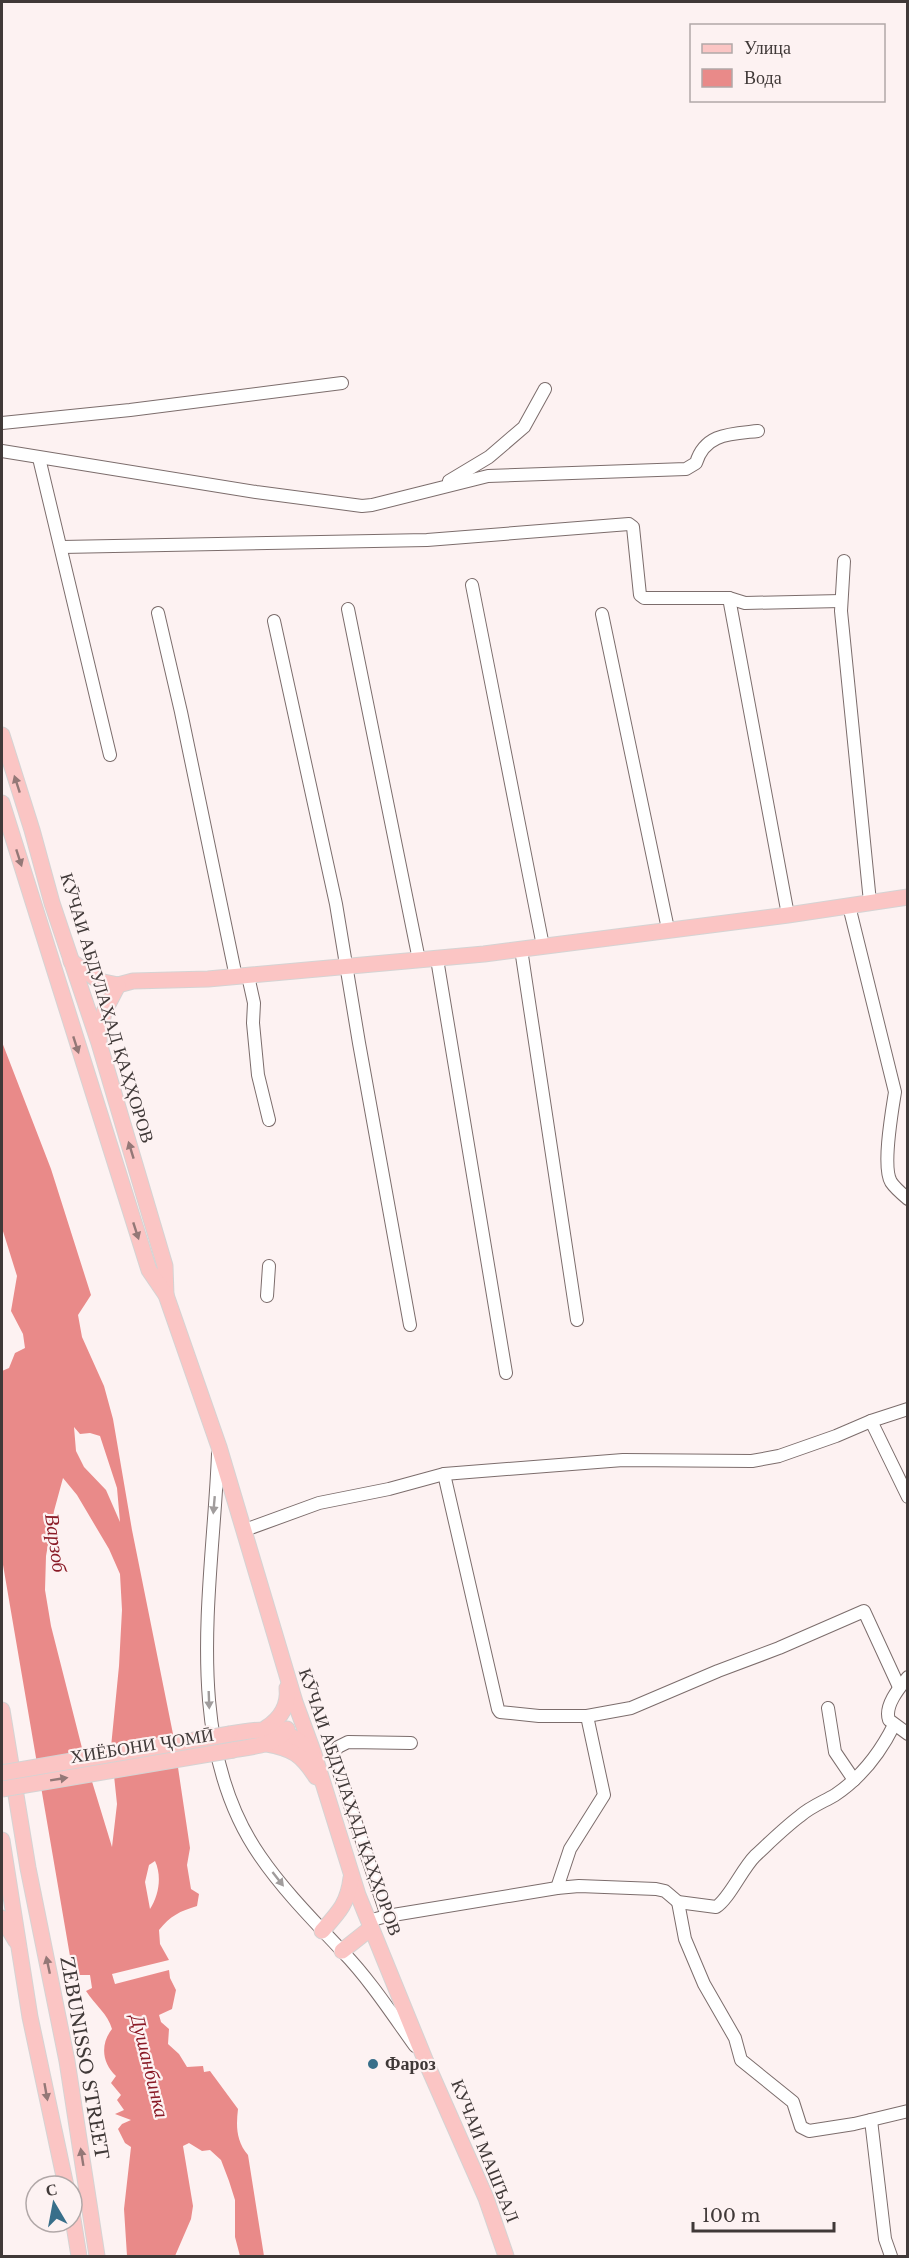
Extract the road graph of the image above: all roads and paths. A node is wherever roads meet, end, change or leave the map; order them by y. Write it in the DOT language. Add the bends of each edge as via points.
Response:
graph roads {
  1 [pos="342,383"];
  2 [pos="545,389"];
  3 [pos="2,423"];
  4 [pos="758,431"];
  5 [pos="2,451"];
  6 [pos="39,458"];
  7 [pos="438,488"];
  8 [pos="62,547"];
  9 [pos="844,561"];
  10 [pos="472,585"];
  11 [pos="729,598"];
  12 [pos="841,601"];
  13 [pos="348,609"];
  14 [pos="158,613"];
  15 [pos="602,614"];
  16 [pos="274,621"];
  17 [pos="2,735"];
  18 [pos="110,755"];
  19 [pos="2,803"];
  20 [pos="908,897"];
  21 [pos="870,902"];
  22 [pos="849,906"];
  23 [pos="788,915"];
  24 [pos="668,929"];
  25 [pos="543,946"];
  26 [pos="521,950"];
  27 [pos="437,959"];
  28 [pos="420,960"];
  29 [pos="71,961"];
  30 [pos="346,966"];
  31 [pos="242,976"];
  32 [pos="118,985"];
  33 [pos="99,1043"];
  34 [pos="269,1120"];
  35 [pos="908,1199"];
  36 [pos="269,1266"];
  37 [pos="166,1295"];
  38 [pos="267,1296"];
  39 [pos="577,1320"];
  40 [pos="410,1325"];
  41 [pos="506,1373"];
  42 [pos="908,1409"];
  43 [pos="870,1421"];
  44 [pos="219,1447"];
  45 [pos="444,1474"];
  46 [pos="908,1497"];
  47 [pos="245,1530"];
  48 [pos="284,1668"];
  49 [pos="908,1677"];
  50 [pos="899,1688"];
  51 [pos="295,1702"];
  52 [pos="828,1708"];
  53 [pos="2,1710"];
  54 [pos="587,1716"];
  55 [pos="894,1725"];
  56 [pos="286,1732"];
  57 [pos="908,1734"];
  58 [pos="266,1736"];
  59 [pos="411,1743"];
  60 [pos="314,1754"];
  61 [pos="2,1773"];
  62 [pos="854,1780"];
  63 [pos="2,1789"];
  64 [pos="326,1794"];
  65 [pos="2,1840"];
  66 [pos="352,1875"];
  67 [pos="557,1888"];
  68 [pos="678,1902"];
  69 [pos="387,1916"];
  70 [pos="2,1918"];
  71 [pos="370,1924"];
  72 [pos="322,1931"];
  73 [pos="342,1951"];
  74 [pos="21,1952"];
  75 [pos="67,2061"];
  76 [pos="426,2062"];
  77 [pos="41,2063"];
  78 [pos="908,2111"];
  79 [pos="871,2120"];
  80 [pos="64,2174"];
  81 [pos="75,2234"];
  82 [pos="79,2256"];
  83 [pos="97,2256"];
  84 [pos="506,2256"];
  85 [pos="891,2256"];
  1 -- 3 [label="street"];
  2 -- 7 [label="street" via="524,427 489,457"];
  4 -- 7 [label="street" via="716,439 703,447 696,463 686,469 488,476"];
  5 -- 6 [label="street"];
  6 -- 7 [label="street" via="362,506"];
  6 -- 8 [label="street"];
  8 -- 11 [label="street" via="427,540 629,524 633,527 642,597"];
  8 -- 18 [label="street"];
  9 -- 12 [label="street"];
  10 -- 25 [label="street"];
  11 -- 12 [label="street" via="745,603"];
  11 -- 23 [label="street"];
  12 -- 21 [label="street"];
  13 -- 28 [label="street"];
  14 -- 31 [label="street"];
  15 -- 24 [label="street"];
  16 -- 30 [label="street"];
  29 -- 17 [label="main road, КӮЧАИ АБДУЛАҲАД ҚАҲҲОРОВ, one-way"];
  19 -- 37 [label="main road, КӮЧАИ АБДУЛАҲАД ҚАҲҲОРОВ, one-way" via="149,1270"];
  20 -- 21 [label="main road"];
  21 -- 22 [label="main road"];
  22 -- 23 [label="main road"];
  22 -- 35 [label="street" via="895,1092 888,1153 890,1181"];
  23 -- 24 [label="main road"];
  24 -- 25 [label="main road"];
  25 -- 26 [label="main road"];
  26 -- 27 [label="main road"];
  26 -- 39 [label="street"];
  27 -- 28 [label="main road"];
  27 -- 41 [label="street"];
  28 -- 30 [label="main road"];
  29 -- 32 [label="main road" via="99,981"];
  29 -- 33 [label="main road, КӮЧАИ АБДУЛАҲАД ҚАҲҲОРОВ"];
  30 -- 31 [label="main road"];
  30 -- 40 [label="street"];
  31 -- 32 [label="main road"];
  31 -- 34 [label="street" via="254,1003 258,1075"];
  32 -- 33 [label="main road" via="104,1012"];
  37 -- 33 [label="main road, КӮЧАИ АБДУЛАҲАД ҚАҲҲОРОВ, one-way" via="165,1266"];
  36 -- 38 [label="street"];
  37 -- 44 [label="main road, КӮЧАИ АБДУЛАҲАД ҚАҲҲОРОВ"];
  42 -- 43 [label="street"];
  43 -- 45 [label="street" via="779,1456 752,1461 624,1460"];
  43 -- 46 [label="street"];
  44 -- 47 [label="main road, КӮЧАИ АБДУЛАҲАД ҚАҲҲОРОВ"];
  44 -- 72 [label="street, КӮЧАИ АБДУЛАҲАД ҚАҲҲОРОВ, one-way" via="208,1670 210,1716 223,1779 239,1822 260,1856"];
  45 -- 47 [label="street" via="319,1503"];
  45 -- 54 [label="street" via="498,1709 506,1714"];
  47 -- 48 [label="main road, КӮЧАИ АБДУЛАҲАД ҚАҲҲОРОВ"];
  48 -- 51 [label="main road, КӮЧАИ АБДУЛАҲАД ҚАҲҲОРОВ"];
  48 -- 58 [label="main road" via="288,1695 285,1708"];
  49 -- 50 [label="street"];
  50 -- 54 [label="street" via="864,1611 631,1708"];
  50 -- 55 [label="street" via="887,1711"];
  51 -- 56 [label="main road"];
  51 -- 60 [label="main road, КӮЧАИ АБДУЛАҲАД ҚАҲҲОРОВ"];
  52 -- 62 [label="street" via="835,1752"];
  75 -- 53 [label="main road, ZEBUNISSO STREET, one-way" via="28,1868"];
  54 -- 67 [label="street" via="604,1795 570,1849"];
  55 -- 57 [label="street"];
  55 -- 62 [label="street" via="877,1755"];
  56 -- 58 [label="main road, ХИЁБОНИ ҶОМӢ"];
  56 -- 60 [label="main road, ХИЁБОНИ ҶОМӢ"];
  58 -- 61 [label="main road, ХИЁБОНИ ҶОМӢ, bridge" via="230,1734"];
  63 -- 58 [label="main road, ХИЁБОНИ ҶОМӢ, one-way, bridge" via="233,1750"];
  58 -- 64 [label="main road" via="297,1753"];
  59 -- 69 [label="street" via="348,1742 333,1755"];
  60 -- 64 [label="main road, КӮЧАИ АБДУЛАҲАД ҚАҲҲОРОВ"];
  62 -- 68 [label="street" via="799,1816 753,1858 721,1903 709,1906"];
  64 -- 66 [label="main road, КӮЧАИ АБДУЛАҲАД ҚАҲҲОРОВ"];
  65 -- 74 [label="main road"];
  66 -- 71 [label="main road, КӮЧАИ АБДУЛАҲАД ҚАҲҲОРОВ"];
  66 -- 72 [label="main road" via="342,1909"];
  67 -- 68 [label="street" via="656,1889"];
  67 -- 69 [label="street"];
  68 -- 79 [label="street" via="685,1939 704,1984 735,2038 741,2060 793,2102 804,2130"];
  69 -- 71 [label="street"];
  70 -- 74 [label="main road"];
  71 -- 73 [label="main road"];
  71 -- 76 [label="main road, КӮЧАИ АБДУЛАҲАД ҚАҲҲОРОВ"];
  72 -- 73 [label="street, КӮЧАИ АБДУЛАҲАД ҚАҲҲОРОВ"];
  73 -- 76 [label="street, КӮЧАИ АБДУЛАҲАД ҚАҲҲОРОВ"];
  74 -- 77 [label="main road"];
  75 -- 77 [label="main road" via="56,2066"];
  83 -- 75 [label="main road, ZEBUNISSO STREET, one-way"];
  76 -- 84 [label="main road, КУЧАИ МАШЪАЛ" via="486,2198"];
  77 -- 80 [label="main road, one-way"];
  78 -- 79 [label="street"];
  79 -- 85 [label="street" via="885,2239"];
  81 -- 82 [label="main road"];
}
